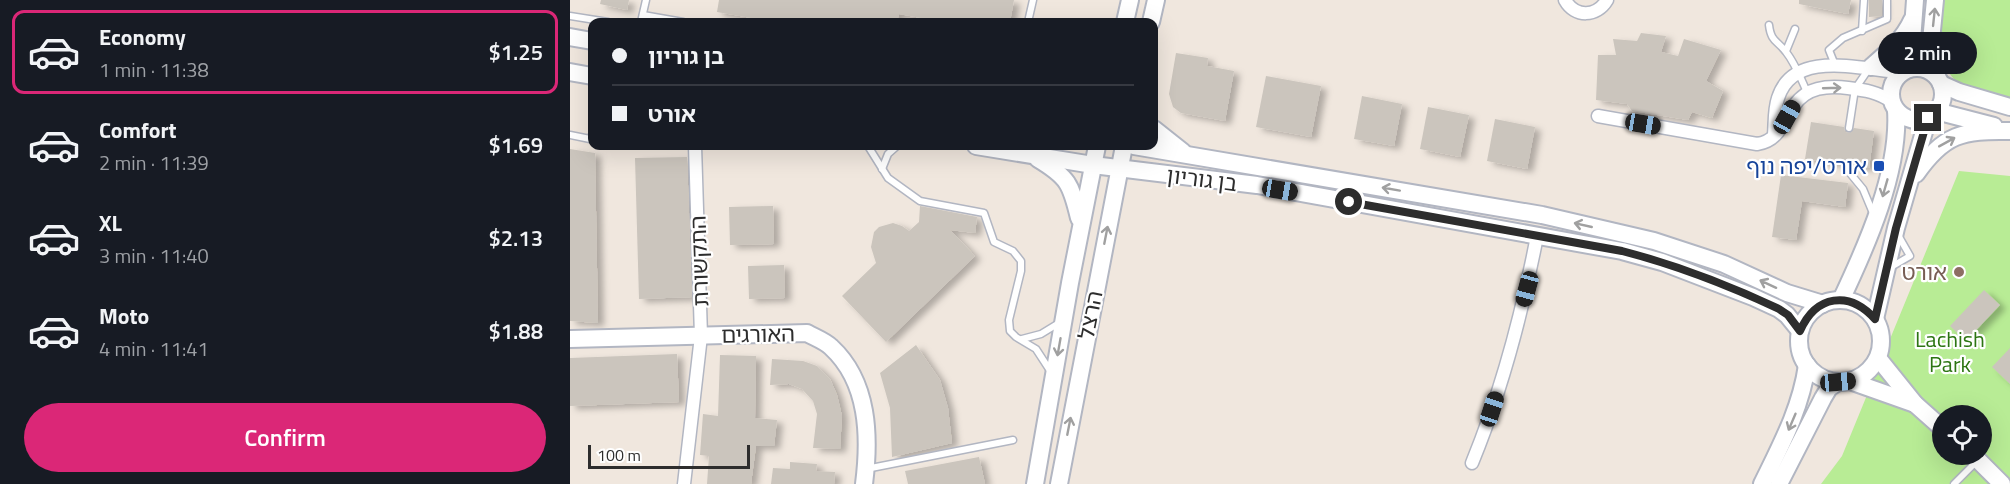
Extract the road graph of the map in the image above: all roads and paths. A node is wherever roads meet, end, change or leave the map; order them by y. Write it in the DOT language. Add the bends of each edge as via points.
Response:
graph roads {
  1 [pos="646,0"];
  2 [pos="1032,0"];
  3 [pos="1130,0"];
  4 [pos="1156,0"];
  5 [pos="1565,0"];
  6 [pos="1607,0"];
  7 [pos="1864,0"];
  8 [pos="1887,0"];
  9 [pos="1935,0"];
  10 [pos="1914,8"];
  11 [pos="570,16"];
  12 [pos="642,18"];
  13 [pos="1029,18"];
  14 [pos="1126,18"];
  15 [pos="1152,18"];
  16 [pos="588,19"];
  17 [pos="1769,25"];
  18 [pos="1795,29"];
  19 [pos="1862,31"];
  20 [pos="570,37"];
  21 [pos="588,41"];
  22 [pos="1786,51"];
  23 [pos="1835,65"];
  24 [pos="1871,68"];
  25 [pos="1905,70"];
  26 [pos="570,72"];
  27 [pos="1798,74"];
  28 [pos="588,75"];
  29 [pos="1939,80"];
  30 [pos="1855,89"];
  31 [pos="1807,92"];
  32 [pos="1894,106"];
  33 [pos="2010,107"];
  34 [pos="1932,114"];
  35 [pos="1598,116"];
  36 [pos="1850,128"];
  37 [pos="2010,131"];
  38 [pos="1158,132"];
  39 [pos="570,135"];
  40 [pos="1774,135"];
  41 [pos="588,139"];
  42 [pos="695,150"];
  43 [pos="870,150"];
  44 [pos="892,150"];
  45 [pos="1002,150"];
  46 [pos="1096,150"];
  47 [pos="1123,150"];
  48 [pos="1158,150"];
  49 [pos="1029,154"];
  50 [pos="1187,154"];
  51 [pos="1846,164"];
  52 [pos="1093,165"];
  53 [pos="1118,168"];
  54 [pos="882,170"];
  55 [pos="1909,185"];
  56 [pos="1875,220"];
  57 [pos="1081,225"];
  58 [pos="1537,236"];
  59 [pos="1842,300"];
  60 [pos="1823,304"];
  61 [pos="1064,319"];
  62 [pos="1875,319"];
  63 [pos="1800,331"];
  64 [pos="701,336"];
  65 [pos="570,339"];
  66 [pos="1022,339"];
  67 [pos="1878,358"];
  68 [pos="1807,365"];
  69 [pos="1054,378"];
  70 [pos="1844,382"];
  71 [pos="1915,404"];
  72 [pos="1932,419"];
  73 [pos="1013,440"];
  74 [pos="1472,463"];
  75 [pos="1969,465"];
  76 [pos="1983,465"];
  77 [pos="865,476"];
  78 [pos="684,484"];
  79 [pos="1035,484"];
  80 [pos="1059,484"];
  81 [pos="1762,484"];
  82 [pos="1779,484"];
  83 [pos="1954,484"];
  84 [pos="2002,484"];
  1 -- 12 [label="lane"];
  2 -- 13 [label="lane"];
  3 -- 14 [label="main road"];
  4 -- 15 [label="main road"];
  5 -- 6 [label="street" via="1572,10 1585,14 1597,11"];
  7 -- 19 [label="lane"];
  8 -- 19 [label="lane" via="1887,19"];
  29 -- 9 [label="main road, one-way" via="1930,51"];
  10 -- 24 [label="main road" via="1904,35"];
  10 -- 25 [label="main road"];
  11 -- 16 [label="lane"];
  17 -- 22 [label="lane" via="1770,36"];
  18 -- 22 [label="lane"];
  19 -- 23 [label="lane" via="1843,38 1829,50"];
  20 -- 21 [label="main road"];
  22 -- 27 [label="lane"];
  23 -- 24 [label="street"];
  23 -- 27 [label="street"];
  24 -- 25 [label="street"];
  24 -- 30 [label="lane"];
  25 -- 29 [label="main road" via="1923,68"];
  25 -- 32 [label="main road" via="1892,85"];
  26 -- 28 [label="main road"];
  27 -- 31 [label="lane"];
  27 -- 40 [label="street" via="1785,84 1777,99"];
  29 -- 33 [label="main road" via="1959,92"];
  29 -- 34 [label="main road" via="1943,98"];
  31 -- 30 [label="street, one-way" via="1827,87"];
  30 -- 32 [label="street" via="1883,96"];
  30 -- 36 [label="lane"];
  31 -- 40 [label="street" via="1800,96"];
  32 -- 34 [label="main road" via="1914,120"];
  32 -- 56 [label="main road, one-way" via="1895,149"];
  34 -- 37 [label="main road"];
  34 -- 55 [label="main road"];
  35 -- 40 [label="street" via="1756,144"];
  55 -- 37 [label="main road, one-way" via="1941,144 1973,133"];
  38 -- 50 [label="main road"];
  39 -- 41 [label="lane"];
  42 -- 64 [label="street, התקשורת"];
  43 -- 54 [label="lane"];
  44 -- 54 [label="lane"];
  45 -- 49 [label="main road, בן גוריון"];
  46 -- 52 [label="main road, הרצל"];
  47 -- 53 [label="main road, הרצל"];
  48 -- 50 [label="main road"];
  49 -- 52 [label="main road, בן גוריון"];
  49 -- 57 [label="main road" via="1065,178 1075,198"];
  60 -- 50 [label="main road, one-way" via="1654,241 1542,215"];
  51 -- 56 [label="lane" via="1867,196"];
  52 -- 53 [label="main road, בן גוריון"];
  52 -- 57 [label="main road, הרצל"];
  53 -- 58 [label="main road, בן גוריון" via="1257,185"];
  80 -- 53 [label="main road, הרצל, one-way"];
  54 -- 66 [label="lane" via="898,187 920,201 984,213 994,242 1014,251 1021,261 1008,324 1012,334"];
  55 -- 62 [label="main road"];
  56 -- 59 [label="main road"];
  57 -- 61 [label="main road, הרצל"];
  58 -- 63 [label="main road, בן גוריון" via="1622,251 1699,275 1779,309"];
  58 -- 74 [label="street" via="1504,374"];
  59 -- 60 [label="main road"];
  59 -- 62 [label="main road" via="1855,302"];
  60 -- 63 [label="main road" via="1809,315"];
  61 -- 66 [label="lane" via="1041,334"];
  61 -- 69 [label="main road, הרצל, one-way"];
  62 -- 67 [label="main road" via="1881,345"];
  63 -- 68 [label="main road" via="1801,355"];
  64 -- 65 [label="main road, האורגים"];
  64 -- 77 [label="main road, האורגים" via="807,333 830,345 848,365 862,400 868,435"];
  64 -- 78 [label="street, התקשורת"];
  66 -- 69 [label="lane" via="1041,355"];
  67 -- 70 [label="main road" via="1866,372"];
  67 -- 71 [label="main road"];
  68 -- 70 [label="main road" via="1821,377"];
  68 -- 81 [label="main road, one-way" via="1793,420"];
  69 -- 79 [label="main road, הרצל"];
  70 -- 71 [label="main road"];
  70 -- 82 [label="main road" via="1829,388"];
  71 -- 72 [label="main road"];
  73 -- 77 [label="lane"];
  75 -- 83 [label="lane"];
  76 -- 84 [label="main road"];
}
